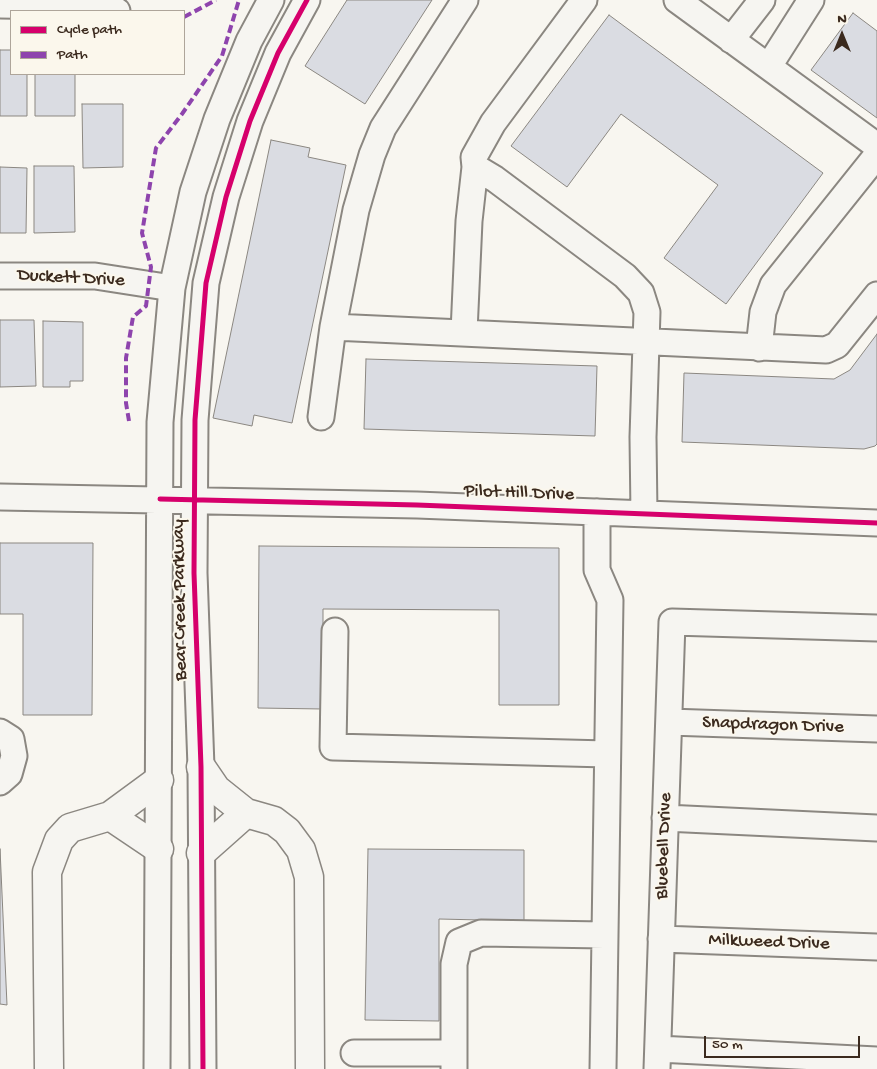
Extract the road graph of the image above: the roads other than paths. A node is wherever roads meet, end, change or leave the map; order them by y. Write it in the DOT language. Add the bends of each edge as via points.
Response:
graph roads {
  1 [pos="271,0"];
  2 [pos="307,0"];
  3 [pos="465,0"];
  4 [pos="584,0"];
  5 [pos="677,0"];
  6 [pos="762,0"];
  7 [pos="811,0"];
  8 [pos="0,5"];
  9 [pos="113,10"];
  10 [pos="729,38"];
  11 [pos="769,66"];
  12 [pos="877,146"];
  13 [pos="877,155"];
  14 [pos="475,167"];
  15 [pos="0,276"];
  16 [pos="172,288"];
  17 [pos="877,294"];
  18 [pos="333,327"];
  19 [pos="464,332"];
  20 [pos="646,340"];
  21 [pos="759,348"];
  22 [pos="321,417"];
  23 [pos="0,497"];
  24 [pos="160,500"];
  25 [pos="194,502"];
  26 [pos="597,512"];
  27 [pos="644,514"];
  28 [pos="877,523"];
  29 [pos="877,628"];
  30 [pos="336,631"];
  31 [pos="669,722"];
  32 [pos="877,729"];
  33 [pos="0,732"];
  34 [pos="607,754"];
  35 [pos="200,766"];
  36 [pos="159,780"];
  37 [pos="0,782"];
  38 [pos="246,813"];
  39 [pos="110,816"];
  40 [pos="666,818"];
  41 [pos="877,828"];
  42 [pos="159,849"];
  43 [pos="201,853"];
  44 [pos="604,935"];
  45 [pos="661,939"];
  46 [pos="877,947"];
  47 [pos="354,1053"];
  48 [pos="657,1059"];
  49 [pos="877,1060"];
  50 [pos="454,1061"];
  51 [pos="49,1069"];
  52 [pos="158,1069"];
  53 [pos="203,1069"];
  54 [pos="310,1069"];
  55 [pos="603,1069"];
  1 -- 16 [label="street, Bear Creek Parkway" via="249,41 217,118 193,192"];
  2 -- 25 [label="street, Bear Creek Parkway" via="278,53 250,121 226,197 206,283 195,420"];
  3 -- 18 [label="street" via="383,128 372,155 356,210"];
  4 -- 14 [label="street" via="494,123 474,157"];
  5 -- 10 [label="street"];
  6 -- 10 [label="street"];
  7 -- 11 [label="street"];
  8 -- 9 [label="street"];
  10 -- 11 [label="street"];
  11 -- 12 [label="street"];
  13 -- 21 [label="street" via="773,285 763,312"];
  14 -- 19 [label="street"];
  14 -- 20 [label="street" via="625,276 641,293 647,312"];
  15 -- 16 [label="street, Duckett Drive" via="95,276"];
  16 -- 24 [label="street, Bear Creek Parkway" via="160,422"];
  17 -- 21 [label="street" via="838,345 826,350"];
  18 -- 19 [label="street"];
  18 -- 22 [label="street"];
  19 -- 20 [label="street"];
  20 -- 21 [label="street"];
  20 -- 27 [label="street"];
  23 -- 24 [label="street, Pilot Hill Drive"];
  24 -- 25 [label="street, Pilot Hill Drive"];
  24 -- 36 [label="street, Bear Creek Parkway"];
  25 -- 26 [label="street, Pilot Hill Drive"];
  25 -- 35 [label="street, Bear Creek Parkway"];
  26 -- 27 [label="street, Pilot Hill Drive"];
  26 -- 34 [label="street" via="597,570 610,600"];
  27 -- 28 [label="street, Pilot Hill Drive"];
  29 -- 31 [label="street, Bluebell Drive" via="672,622"];
  30 -- 34 [label="street" via="333,747"];
  31 -- 32 [label="street, Snapdragon Drive"];
  31 -- 40 [label="street, Bluebell Drive"];
  33 -- 37 [label="street" via="11,738 14,756 9,774"];
  34 -- 44 [label="street"];
  35 -- 38 [label="main road" via="216,789"];
  35 -- 43 [label="street, Bear Creek Parkway"];
  36 -- 39 [label="main road"];
  36 -- 42 [label="street, Bear Creek Parkway"];
  38 -- 43 [label="main road"];
  38 -- 54 [label="main road" via="274,821 287,830 301,850 309,877"];
  39 -- 42 [label="main road"];
  39 -- 51 [label="main road" via="70,828 59,840 48,872"];
  40 -- 41 [label="street"];
  40 -- 45 [label="street, Bluebell Drive"];
  42 -- 52 [label="street, Bear Creek Parkway"];
  43 -- 53 [label="street, Bear Creek Parkway"];
  44 -- 50 [label="street" via="481,933 459,942 454,964"];
  44 -- 55 [label="street"];
  45 -- 46 [label="street, Milkweed Drive"];
  45 -- 48 [label="street, Bluebell Drive"];
  47 -- 50 [label="street"];
  48 -- 49 [label="street"];
}
